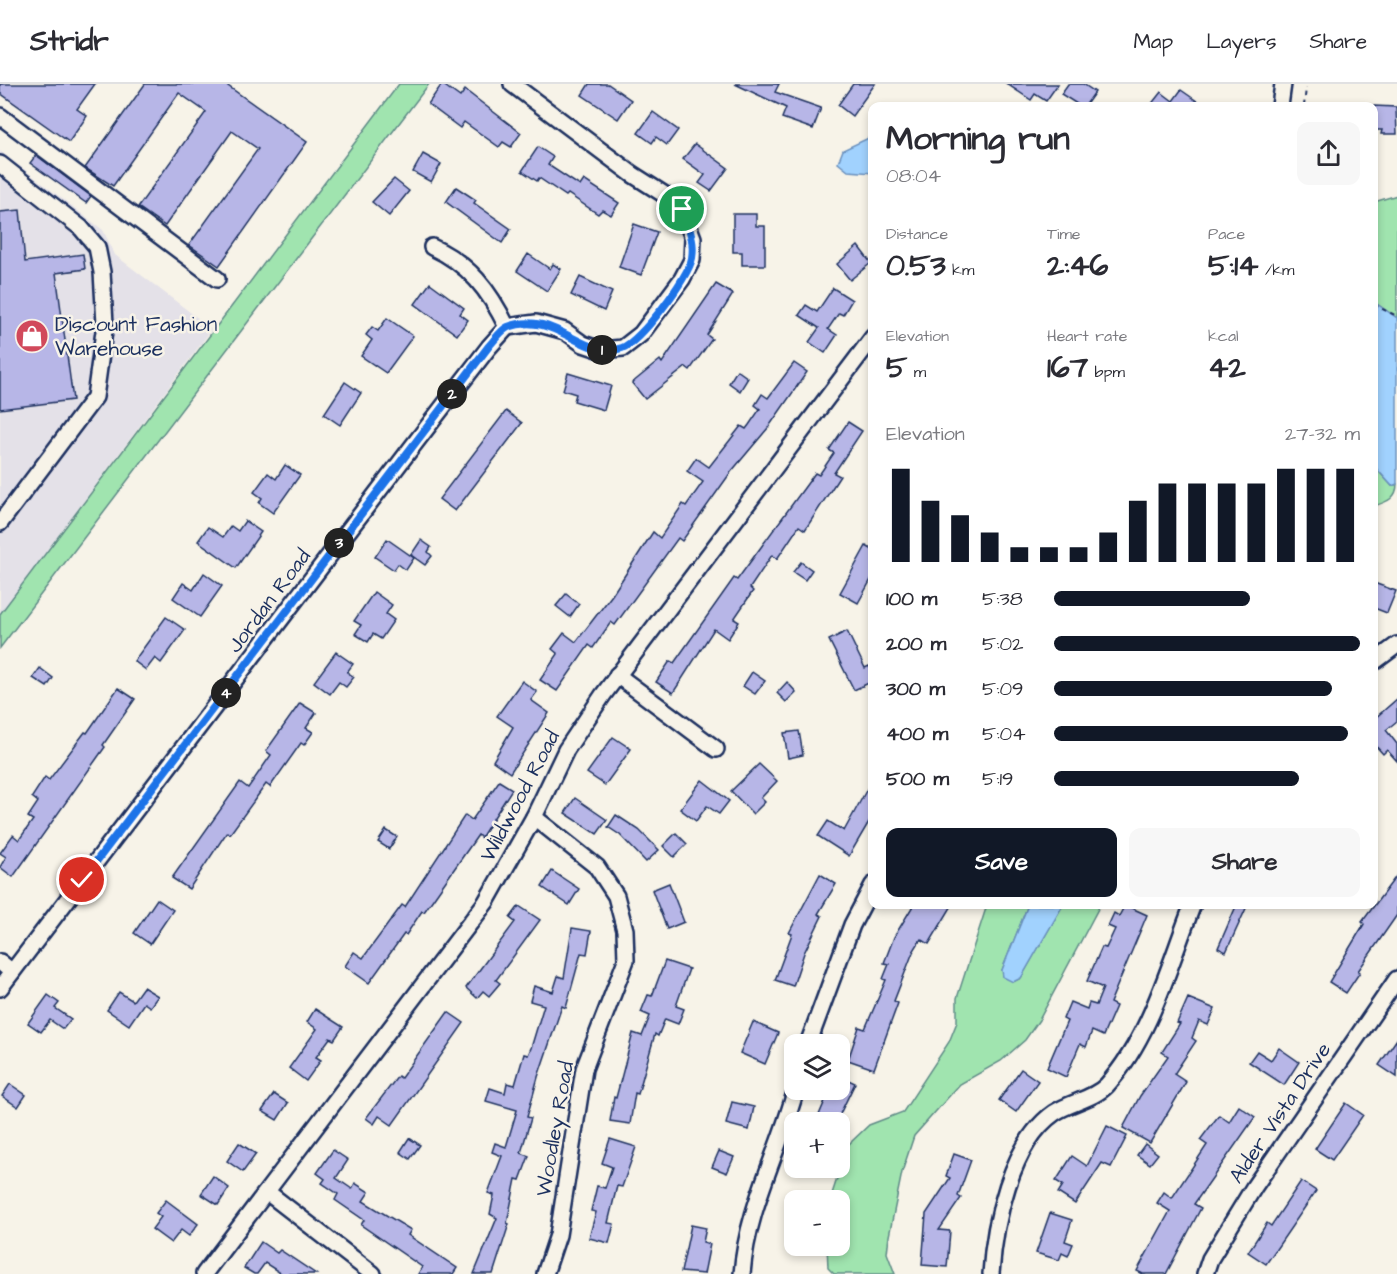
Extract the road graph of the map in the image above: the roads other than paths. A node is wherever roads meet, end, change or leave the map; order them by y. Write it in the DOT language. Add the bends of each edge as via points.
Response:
graph roads {
  1 [pos="512,84"];
  2 [pos="1283,84"];
  3 [pos="1281,102"];
  4 [pos="0,116"];
  5 [pos="0,164"];
  6 [pos="432,247"];
  7 [pos="217,279"];
  8 [pos="507,327"];
  9 [pos="868,353"];
  10 [pos="0,524"];
  11 [pos="1397,645"];
  12 [pos="1378,659"];
  13 [pos="617,675"];
  14 [pos="716,749"];
  15 [pos="534,817"];
  16 [pos="868,895"];
  17 [pos="1191,909"];
  18 [pos="6,967"];
  19 [pos="1397,979"];
  20 [pos="0,988"];
  21 [pos="812,1034"];
  22 [pos="793,1100"];
  23 [pos="267,1192"];
  24 [pos="204,1274"];
  25 [pos="373,1274"];
  26 [pos="545,1274"];
  27 [pos="742,1274"];
  28 [pos="991,1274"];
  29 [pos="1205,1274"];
  1 -- 8 [label="street" via="682,209 693,238 692,260 682,279 641,334 623,348 601,350 583,344 565,331 536,323"];
  2 -- 3 [label="street"];
  4 -- 7 [label="street"];
  5 -- 10 [label="street" via="81,228 97,247 105,324 95,397"];
  6 -- 8 [label="street" via="473,273 494,300"];
  8 -- 18 [label="street, Jordan Road"];
  9 -- 13 [label="street, Wildwood Road"];
  11 -- 12 [label="street"];
  13 -- 14 [label="street"];
  13 -- 15 [label="street, Wildwood Road" via="566,750"];
  15 -- 23 [label="street, Wildwood Road" via="486,902"];
  15 -- 26 [label="street, Woodley Road" via="597,867 616,896 625,930 626,960 584,1069 558,1235"];
  16 -- 21 [label="street" via="852,925"];
  17 -- 28 [label="street" via="1140,1038 1105,1087 1055,1113 1035,1129 1010,1179 993,1240"];
  18 -- 20 [label="street, Jordan Road"];
  19 -- 29 [label="street, Alder Vista Drive" via="1254,1187 1210,1259"];
  22 -- 27 [label="street" via="756,1200"];
  23 -- 24 [label="street, Wildwood Road"];
  23 -- 25 [label="street"];
}
